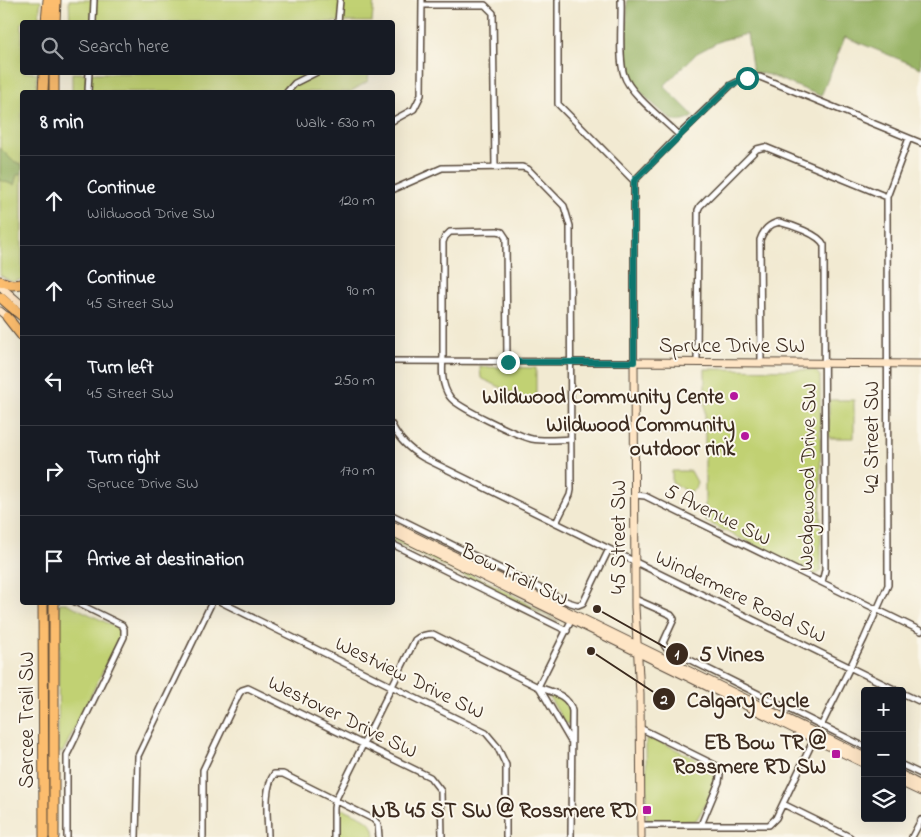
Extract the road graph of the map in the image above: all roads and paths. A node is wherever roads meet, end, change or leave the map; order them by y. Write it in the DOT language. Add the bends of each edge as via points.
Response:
graph roads {
  1 [pos="48,0"];
  2 [pos="56,0"];
  3 [pos="94,0"];
  4 [pos="340,0"];
  5 [pos="558,0"];
  6 [pos="622,0"];
  7 [pos="422,2"];
  8 [pos="46,20"];
  9 [pos="55,20"];
  10 [pos="93,20"];
  11 [pos="338,20"];
  12 [pos="44,75"];
  13 [pos="54,75"];
  14 [pos="89,75"];
  15 [pos="311,75"];
  16 [pos="43,90"];
  17 [pos="54,90"];
  18 [pos="88,90"];
  19 [pos="289,90"];
  20 [pos="395,119"];
  21 [pos="680,134"];
  22 [pos="909,138"];
  23 [pos="921,143"];
  24 [pos="495,167"];
  25 [pos="634,181"];
  26 [pos="395,189"];
  27 [pos="887,197"];
  28 [pos="0,281"];
  29 [pos="20,284"];
  30 [pos="0,286"];
  31 [pos="0,297"];
  32 [pos="20,303"];
  33 [pos="3,314"];
  34 [pos="20,314"];
  35 [pos="20,328"];
  36 [pos="20,334"];
  37 [pos="395,361"];
  38 [pos="442,361"];
  39 [pos="508,362"];
  40 [pos="570,362"];
  41 [pos="634,362"];
  42 [pos="697,362"];
  43 [pos="761,362"];
  44 [pos="824,363"];
  45 [pos="888,364"];
  46 [pos="921,364"];
  47 [pos="395,430"];
  48 [pos="571,439"];
  49 [pos="635,495"];
  50 [pos="395,516"];
  51 [pos="556,523"];
  52 [pos="395,526"];
  53 [pos="395,533"];
  54 [pos="395,545"];
  55 [pos="609,549"];
  56 [pos="635,562"];
  57 [pos="822,582"];
  58 [pos="636,599"];
  59 [pos="43,605"];
  60 [pos="54,605"];
  61 [pos="81,605"];
  62 [pos="211,605"];
  63 [pos="227,605"];
  64 [pos="878,610"];
  65 [pos="571,621"];
  66 [pos="567,631"];
  67 [pos="921,631"];
  68 [pos="638,644"];
  69 [pos="638,654"];
  70 [pos="850,667"];
  71 [pos="392,686"];
  72 [pos="538,687"];
  73 [pos="890,687"];
  74 [pos="906,695"];
  75 [pos="921,702"];
  76 [pos="821,726"];
  77 [pos="640,728"];
  78 [pos="814,739"];
  79 [pos="571,741"];
  80 [pos="364,744"];
  81 [pos="861,745"];
  82 [pos="861,755"];
  83 [pos="861,762"];
  84 [pos="906,767"];
  85 [pos="921,774"];
  86 [pos="904,777"];
  87 [pos="906,785"];
  88 [pos="921,785"];
  89 [pos="921,792"];
  90 [pos="335,801"];
  91 [pos="783,804"];
  92 [pos="921,820"];
  93 [pos="640,825"];
  94 [pos="700,825"];
  95 [pos="838,831"];
  96 [pos="44,837"];
  97 [pos="54,837"];
  98 [pos="67,837"];
  99 [pos="136,837"];
  100 [pos="202,837"];
  101 [pos="268,837"];
  102 [pos="334,837"];
  103 [pos="379,837"];
  104 [pos="442,837"];
  105 [pos="506,837"];
  106 [pos="571,837"];
  107 [pos="641,837"];
  108 [pos="836,837"];
  109 [pos="850,837"];
  110 [pos="912,837"];
  1 -- 8 [label="highway"];
  2 -- 9 [label="highway"];
  3 -- 10 [label="street"];
  4 -- 11 [label="street"];
  5 -- 25 [label="street" via="558,104"];
  6 -- 21 [label="street" via="624,77 633,90"];
  7 -- 20 [label="street" via="422,95 414,109"];
  7 -- 24 [label="street" via="485,6 493,12"];
  12 -- 16 [label="highway"];
  13 -- 17 [label="highway"];
  14 -- 18 [label="street"];
  15 -- 19 [label="street"];
  21 -- 22 [label="street" via="731,85 742,79 760,77"];
  21 -- 25 [label="street"];
  22 -- 23 [label="street"];
  22 -- 27 [label="street, 42 Street SW"];
  24 -- 26 [label="street" via="442,168"];
  24 -- 40 [label="street" via="528,170 566,210 570,226"];
  25 -- 41 [label="street, 45 Street SW"];
  27 -- 42 [label="street" via="765,147 757,148 700,206 697,213"];
  27 -- 45 [label="street, 42 Street SW"];
  28 -- 29 [label="highway"];
  30 -- 32 [label="main road"];
  31 -- 34 [label="highway"];
  33 -- 35 [label="main road"];
  33 -- 36 [label="highway"];
  37 -- 38 [label="street, Spruce Drive SW"];
  38 -- 39 [label="street, Spruce Drive SW"];
  38 -- 39 [label="street" via="444,237 453,231 497,231 507,242"];
  38 -- 48 [label="street" via="441,371 447,392 461,406 526,437"];
  39 -- 40 [label="street, Spruce Drive SW"];
  40 -- 41 [label="street, Spruce Drive SW"];
  40 -- 48 [label="street"];
  41 -- 42 [label="main road, Spruce Drive SW"];
  41 -- 49 [label="main road, 45 Street SW"];
  42 -- 43 [label="main road, Spruce Drive SW"];
  43 -- 44 [label="main road, Spruce Drive SW"];
  43 -- 44 [label="street, Wedgewood Drive SW" via="760,240 768,227 779,222 816,237 824,245"];
  44 -- 45 [label="main road, Spruce Drive SW"];
  44 -- 57 [label="street, Wedgewood Drive SW" via="825,570"];
  45 -- 46 [label="main road, Spruce Drive SW"];
  45 -- 64 [label="street, 42 Street SW" via="888,582"];
  47 -- 51 [label="street, Windermere Road SW" via="419,456"];
  48 -- 51 [label="street" via="571,490"];
  49 -- 56 [label="main road, 45 Street SW"];
  49 -- 57 [label="street, 5 Avenue SW" via="645,496"];
  50 -- 55 [label="street" via="568,602 578,604 584,602"];
  51 -- 55 [label="street, Windermere Road SW"];
  52 -- 68 [label="main road, Bow Trail SW"];
  53 -- 65 [label="main road, Bow Trail SW"];
  54 -- 66 [label="street"];
  55 -- 56 [label="street, Windermere Road SW"];
  56 -- 58 [label="main road, 45 Street SW"];
  56 -- 70 [label="street, Windermere Road SW"];
  57 -- 64 [label="street, 5 Avenue SW"];
  58 -- 68 [label="main road, 45 Street SW"];
  58 -- 76 [label="street" via="674,619 663,643 666,648"];
  59 -- 96 [label="highway, Sarcee Trail SW"];
  60 -- 97 [label="highway, Sarcee Trail SW"];
  61 -- 98 [label="street" via="122,625 125,633 67,756"];
  62 -- 99 [label="street" via="138,756"];
  63 -- 71 [label="street, Westview Drive SW"];
  64 -- 67 [label="street, 5 Avenue SW"];
  64 -- 70 [label="street, 42 Street SW"];
  65 -- 66 [label="street"];
  65 -- 69 [label="main road, Bow Trail SW"];
  66 -- 72 [label="street"];
  68 -- 69 [label="main road, 45 Street SW"];
  68 -- 82 [label="main road, Bow Trail SW"];
  69 -- 77 [label="main road, 45 Street SW"];
  69 -- 78 [label="main road, Bow Trail SW"];
  70 -- 73 [label="street, Windermere Road SW"];
  70 -- 76 [label="street, 42 Street SW"];
  71 -- 72 [label="street" via="415,640 433,634"];
  71 -- 80 [label="street"];
  71 -- 105 [label="street, Westview Drive SW" via="479,729 493,740 506,765"];
  72 -- 79 [label="street"];
  72 -- 79 [label="street" via="565,698 569,703 572,711"];
  74 -- 75 [label="street"];
  76 -- 81 [label="street"];
  77 -- 93 [label="main road, 45 Street SW"];
  77 -- 94 [label="street" via="717,766 719,782"];
  78 -- 83 [label="main road, Bow Trail SW"];
  78 -- 91 [label="street"];
  79 -- 106 [label="street"];
  80 -- 90 [label="street"];
  80 -- 100 [label="street, Westover Drive SW" via="255,691 242,690 203,770"];
  80 -- 104 [label="street, Westover Drive SW" via="435,782 442,796"];
  84 -- 85 [label="street"];
  86 -- 88 [label="main road"];
  87 -- 89 [label="main road"];
  90 -- 101 [label="street" via="283,774 274,774 268,790"];
  90 -- 102 [label="street"];
  90 -- 103 [label="street" via="373,819 378,824"];
  91 -- 94 [label="street" via="775,820 767,825"];
  91 -- 95 [label="street"];
  92 -- 110 [label="street"];
  93 -- 94 [label="street"];
  93 -- 107 [label="main road, 45 Street SW"];
  95 -- 108 [label="street"];
  95 -- 109 [label="street"];
}
